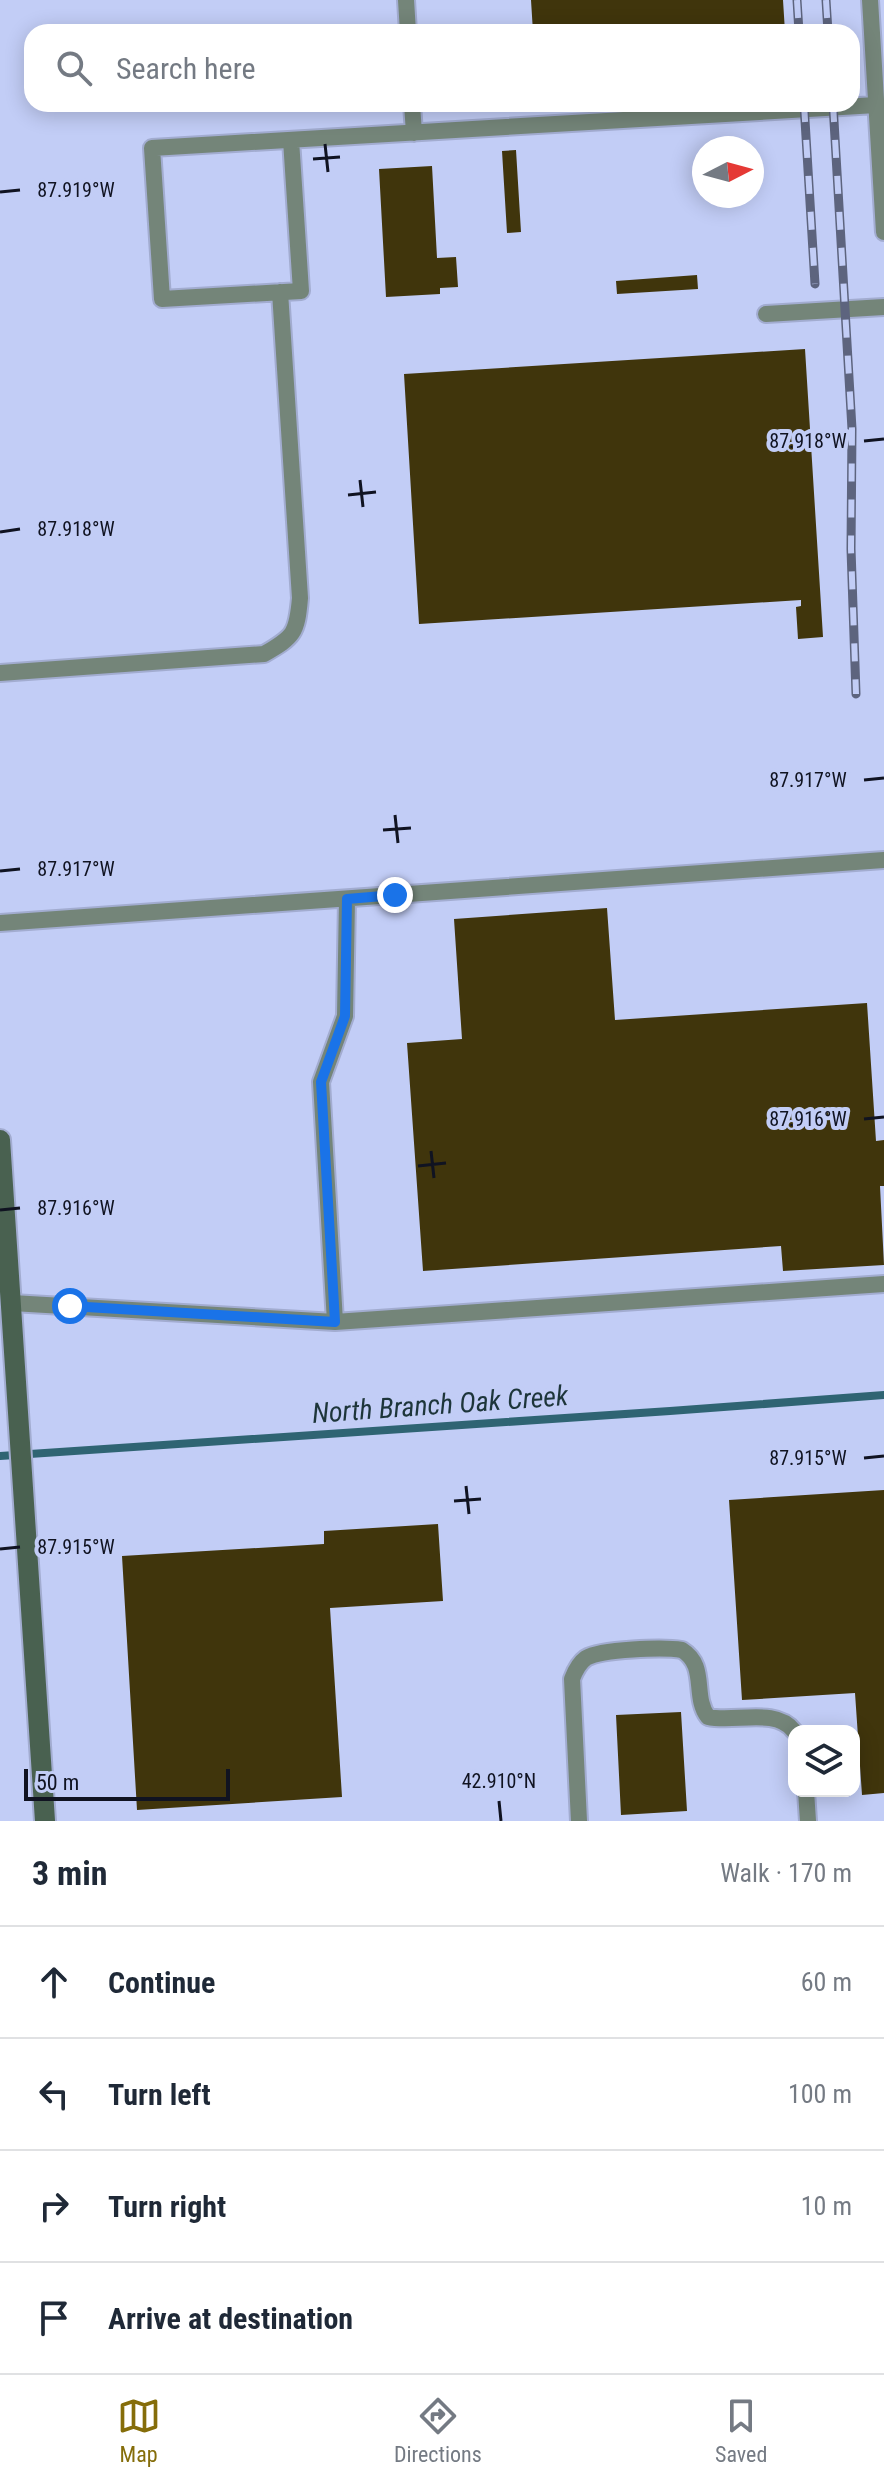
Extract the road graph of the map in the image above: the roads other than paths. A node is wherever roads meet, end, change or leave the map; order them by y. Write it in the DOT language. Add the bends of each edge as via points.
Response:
graph roads {
  1 [pos="406,0"];
  2 [pos="870,0"];
  3 [pos="408,24"];
  4 [pos="876,105"];
  5 [pos="860,106"];
  6 [pos="413,112"];
  7 [pos="760,112"];
  8 [pos="414,133"];
  9 [pos="291,140"];
  10 [pos="884,232"];
  11 [pos="280,292"];
  12 [pos="884,307"];
  13 [pos="766,314"];
  14 [pos="0,673"];
  15 [pos="884,860"];
  16 [pos="347,899"];
  17 [pos="0,923"];
  18 [pos="0,1140"];
  19 [pos="1,1169"];
  20 [pos="884,1284"];
  21 [pos="12,1303"];
  22 [pos="335,1322"];
  23 [pos="7,1340"];
  24 [pos="789,1725"];
  25 [pos="806,1797"];
  26 [pos="45,1821"];
  27 [pos="579,1821"];
  28 [pos="808,1821"];
  1 -- 3 [label="lane"];
  2 -- 4 [label="lane"];
  4 -- 5 [label="lane"];
  4 -- 10 [label="lane"];
  6 -- 8 [label="lane"];
  7 -- 8 [label="lane"];
  8 -- 9 [label="lane"];
  9 -- 11 [label="lane" via="301,291"];
  9 -- 11 [label="lane" via="152,148 162,299"];
  11 -- 14 [label="lane" via="300,598 298,622 287,641 264,654"];
  12 -- 13 [label="lane"];
  15 -- 16 [label="lane"];
  16 -- 17 [label="lane"];
  16 -- 22 [label="lane" via="345,1016 321,1082"];
  18 -- 19 [label="street"];
  19 -- 21 [label="street"];
  20 -- 22 [label="lane"];
  21 -- 22 [label="lane"];
  21 -- 23 [label="street"];
  23 -- 26 [label="street" via="19,1420"];
  24 -- 27 [label="lane" via="775,1718 708,1717 693,1658 682,1650 590,1656 572,1679"];
  25 -- 28 [label="lane"];
}
